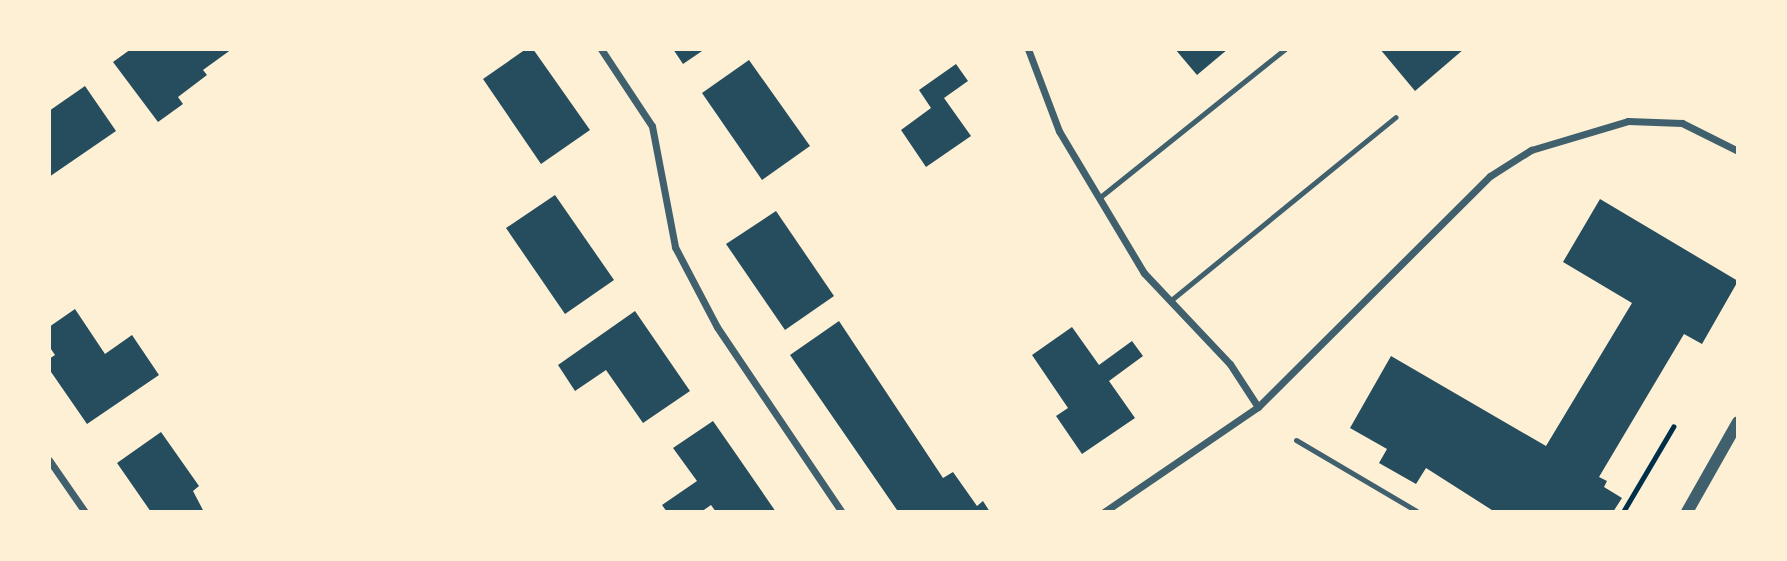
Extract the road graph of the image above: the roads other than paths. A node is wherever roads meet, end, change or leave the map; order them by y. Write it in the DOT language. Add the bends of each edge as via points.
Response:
graph roads {
  1 [pos="601,49"];
  2 [pos="1028,49"];
  3 [pos="1284,49"];
  4 [pos="1396,117"];
  5 [pos="1738,151"];
  6 [pos="1099,198"];
  7 [pos="1170,301"];
  8 [pos="1258,407"];
  9 [pos="1738,422"];
  10 [pos="1296,440"];
  11 [pos="49,460"];
  12 [pos="85,512"];
  13 [pos="842,512"];
  14 [pos="1104,512"];
  15 [pos="1418,512"];
  16 [pos="1687,512"];
  1 -- 13 [label="street" via="652,126 675,247 717,327"];
  2 -- 6 [label="street" via="1059,131"];
  3 -- 6 [label="lane"];
  4 -- 7 [label="lane"];
  5 -- 8 [label="street" via="1682,123 1628,121 1531,150 1490,176"];
  6 -- 7 [label="street" via="1144,273"];
  7 -- 8 [label="street" via="1230,364"];
  8 -- 14 [label="street"];
  9 -- 16 [label="street"];
  10 -- 15 [label="lane"];
  11 -- 12 [label="street"];
}
